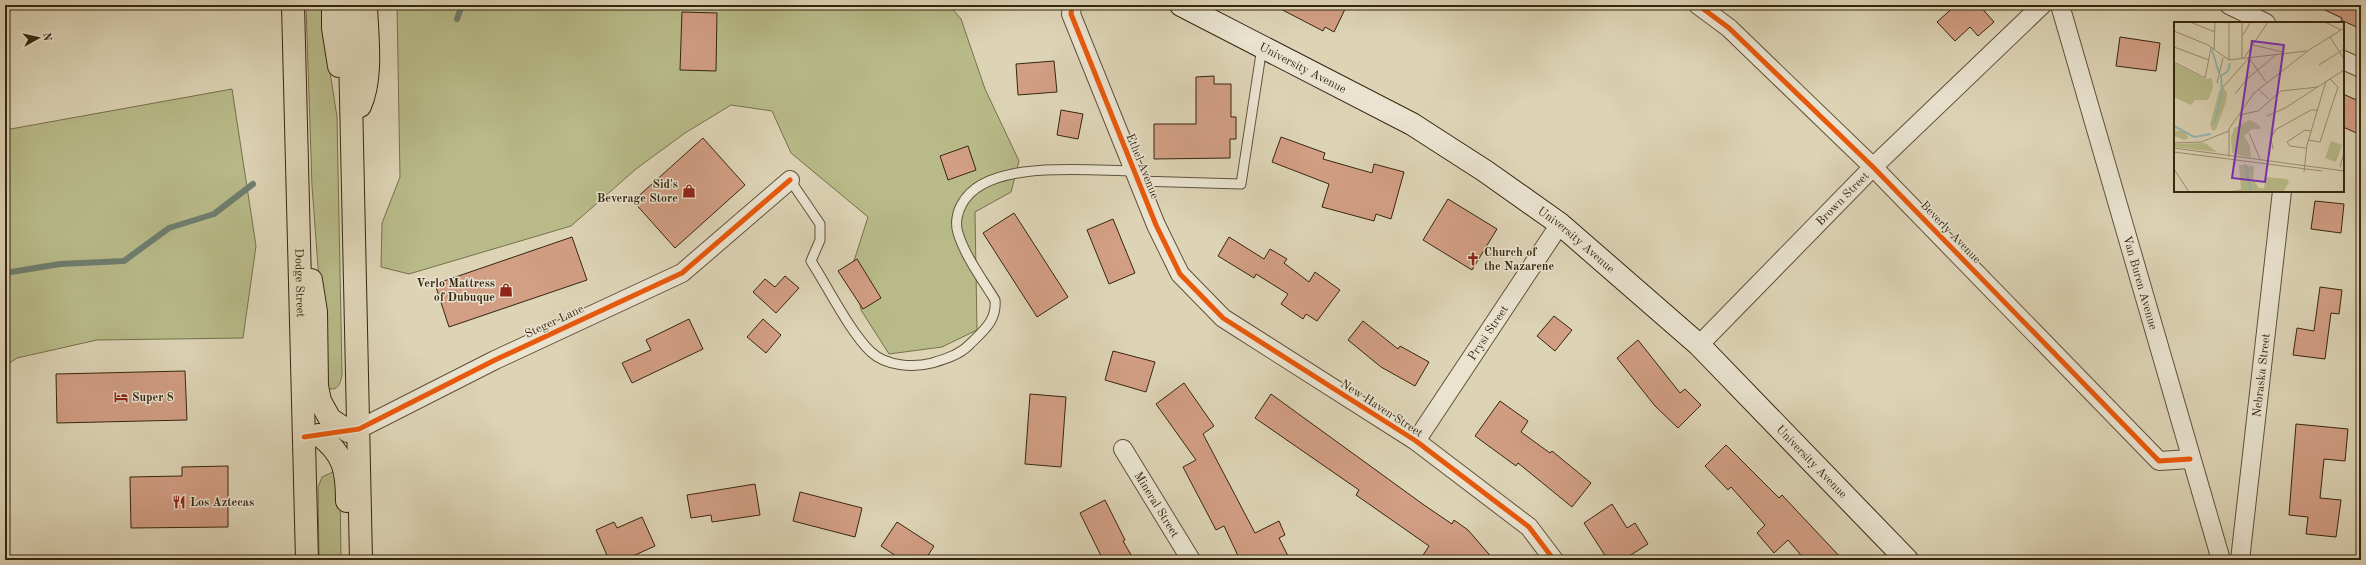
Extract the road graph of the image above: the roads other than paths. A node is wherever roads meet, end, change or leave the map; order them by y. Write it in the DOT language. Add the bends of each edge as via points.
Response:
graph roads {
  1 [pos="293,5"];
  2 [pos="332,5"];
  3 [pos="349,5"];
  4 [pos="366,5"];
  5 [pos="1072,5"];
  6 [pos="1181,5"];
  7 [pos="1698,5"];
  8 [pos="2042,5"];
  9 [pos="2060,5"];
  10 [pos="2229,5"];
  11 [pos="2264,22"];
  12 [pos="1262,47"];
  13 [pos="2344,60"];
  14 [pos="2361,68"];
  15 [pos="352,126"];
  16 [pos="1873,167"];
  17 [pos="1136,176"];
  18 [pos="790,180"];
  19 [pos="2282,192"];
  20 [pos="298,218"];
  21 [pos="1560,224"];
  22 [pos="1223,318"];
  23 [pos="1698,345"];
  24 [pos="354,430"];
  25 [pos="311,436"];
  26 [pos="1416,441"];
  27 [pos="1123,449"];
  28 [pos="2190,459"];
  29 [pos="307,560"];
  30 [pos="349,560"];
  31 [pos="361,560"];
  32 [pos="1191,560"];
  33 [pos="1554,560"];
  34 [pos="1907,560"];
  35 [pos="2221,560"];
  36 [pos="2240,560"];
  1 -- 20 [label="highway, Dodge Street"];
  2 -- 15 [label="highway" via="338,62"];
  3 -- 15 [label="highway"];
  4 -- 15 [label="highway" via="368,53 365,83 363,99"];
  5 -- 17 [label="street, Ethel Avenue" via="1072,14"];
  6 -- 12 [label="main road, University Avenue"];
  7 -- 16 [label="street, Beverly Avenue" via="1729,28"];
  8 -- 16 [label="street, Brown Street"];
  9 -- 28 [label="street, Van Buren Avenue"];
  10 -- 11 [label="street"];
  12 -- 17 [label="lane" via="1241,184"];
  12 -- 21 [label="main road, University Avenue" via="1412,124 1486,171"];
  13 -- 14 [label="street"];
  15 -- 24 [label="highway"];
  16 -- 23 [label="street, Brown Street"];
  16 -- 28 [label="street, Beverly Avenue" via="2159,461"];
  17 -- 18 [label="lane" via="1057,171 1012,173 980,186 965,198 958,211 957,233 994,300 996,311 989,326 962,352 918,367 895,364 872,353 861,340 811,261 820,240 820,224"];
  17 -- 22 [label="street, Ethel Avenue" via="1167,252 1180,274"];
  18 -- 24 [label="street, Steger Lane" via="682,273 495,360"];
  19 -- 36 [label="street, Nebraska Street"];
  20 -- 24 [label="highway" via="316,312 317,386 320,401 330,419"];
  20 -- 25 [label="highway, Dodge Street"];
  21 -- 23 [label="main road, University Avenue"];
  21 -- 26 [label="street, Prysi Street"];
  22 -- 26 [label="street, New Haven Street"];
  23 -- 34 [label="main road, University Avenue"];
  24 -- 25 [label="street, Steger Lane"];
  24 -- 31 [label="highway"];
  25 -- 29 [label="highway, Dodge Street"];
  25 -- 30 [label="highway" via="334,448 343,461 347,487"];
  26 -- 33 [label="street, New Haven Street" via="1529,527"];
  27 -- 32 [label="street, Mineral Street"];
  28 -- 35 [label="street, Van Buren Avenue"];
}
